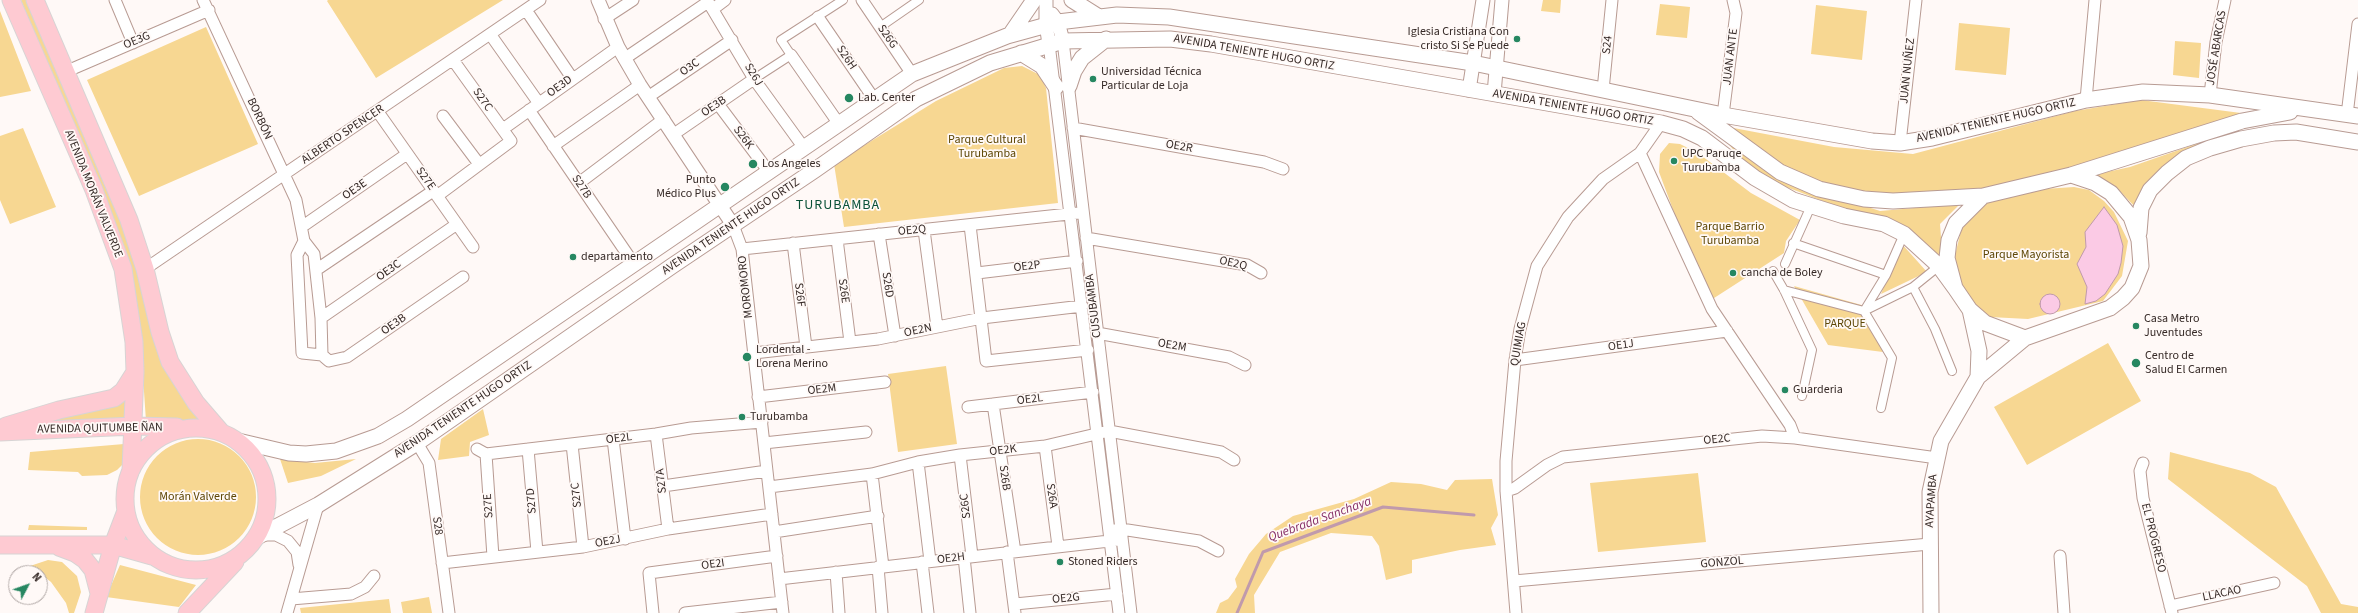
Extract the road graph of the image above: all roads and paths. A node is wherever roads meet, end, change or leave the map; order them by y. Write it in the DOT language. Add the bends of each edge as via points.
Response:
graph roads {
  1 [pos="11,0"];
  2 [pos="35,0"];
  3 [pos="115,0"];
  4 [pos="203,0"];
  5 [pos="540,0"];
  6 [pos="598,0"];
  7 [pos="633,0"];
  8 [pos="725,0"];
  9 [pos="843,0"];
  10 [pos="862,0"];
  11 [pos="919,0"];
  12 [pos="1072,0"];
  13 [pos="1482,0"];
  14 [pos="1502,0"];
  15 [pos="1612,0"];
  16 [pos="1733,0"];
  17 [pos="1916,0"];
  18 [pos="2095,0"];
  19 [pos="2225,0"];
  20 [pos="1042,1"];
  21 [pos="709,4"];
  22 [pos="209,10"];
  23 [pos="526,10"];
  24 [pos="818,17"];
  25 [pos="1099,17"];
  26 [pos="604,19"];
  27 [pos="1052,23"];
  28 [pos="2358,24"];
  29 [pos="880,26"];
  30 [pos="490,34"];
  31 [pos="1010,35"];
  32 [pos="1106,39"];
  33 [pos="732,40"];
  34 [pos="1056,42"];
  35 [pos="133,43"];
  36 [pos="618,47"];
  37 [pos="1021,53"];
  38 [pos="792,55"];
  39 [pos="624,59"];
  40 [pos="453,60"];
  41 [pos="1473,63"];
  42 [pos="1497,67"];
  43 [pos="65,72"];
  44 [pos="912,74"];
  45 [pos="572,78"];
  46 [pos="754,79"];
  47 [pos="640,85"];
  48 [pos="1062,87"];
  49 [pos="1469,90"];
  50 [pos="1603,90"];
  51 [pos="1494,94"];
  52 [pos="2210,95"];
  53 [pos="648,97"];
  54 [pos="874,99"];
  55 [pos="2086,100"];
  56 [pos="538,102"];
  57 [pos="718,104"];
  58 [pos="1691,107"];
  59 [pos="2303,109"];
  60 [pos="528,110"];
  61 [pos="378,112"];
  62 [pos="1723,115"];
  63 [pos="2352,115"];
  64 [pos="443,116"];
  65 [pos="664,119"];
  66 [pos="1660,123"];
  67 [pos="839,124"];
  68 [pos="1073,128"];
  69 [pos="502,129"];
  70 [pos="674,134"];
  71 [pos="2358,142"];
  72 [pos="1900,143"];
  73 [pos="553,146"];
  74 [pos="804,148"];
  75 [pos="1640,153"];
  76 [pos="407,154"];
  77 [pos="478,164"];
  78 [pos="1284,169"];
  79 [pos="769,172"];
  80 [pos="285,175"];
  81 [pos="2071,175"];
  82 [pos="579,183"];
  83 [pos="435,193"];
  84 [pos="1983,196"];
  85 [pos="721,204"];
  86 [pos="1811,206"];
  87 [pos="1083,213"];
  88 [pos="1071,214"];
  89 [pos="457,224"];
  90 [pos="733,225"];
  91 [pos="970,225"];
  92 [pos="303,226"];
  93 [pos="924,230"];
  94 [pos="879,234"];
  95 [pos="1904,234"];
  96 [pos="1086,238"];
  97 [pos="836,239"];
  98 [pos="2139,240"];
  99 [pos="304,241"];
  100 [pos="1793,243"];
  101 [pos="793,244"];
  102 [pos="473,247"];
  103 [pos="742,249"];
  104 [pos="1077,261"];
  105 [pos="634,264"];
  106 [pos="1785,264"];
  107 [pos="1939,266"];
  108 [pos="145,269"];
  109 [pos="316,270"];
  110 [pos="1773,271"];
  111 [pos="976,273"];
  112 [pos="1261,273"];
  113 [pos="1886,275"];
  114 [pos="463,277"];
  115 [pos="1913,286"];
  116 [pos="1955,288"];
  117 [pos="1784,290"];
  118 [pos="1082,306"];
  119 [pos="1970,310"];
  120 [pos="1864,311"];
  121 [pos="321,318"];
  122 [pos="982,318"];
  123 [pos="937,327"];
  124 [pos="1727,331"];
  125 [pos="1097,333"];
  126 [pos="895,336"];
  127 [pos="2025,338"];
  128 [pos="850,342"];
  129 [pos="806,347"];
  130 [pos="1088,350"];
  131 [pos="754,353"];
  132 [pos="322,354"];
  133 [pos="1515,360"];
  134 [pos="1245,365"];
  135 [pos="1952,371"];
  136 [pos="136,372"];
  137 [pos="1978,377"];
  138 [pos="885,382"];
  139 [pos="1093,392"];
  140 [pos="1802,396"];
  141 [pos="758,397"];
  142 [pos="993,404"];
  143 [pos="968,407"];
  144 [pos="1881,408"];
  145 [pos="762,422"];
  146 [pos="134,426"];
  147 [pos="0,428"];
  148 [pos="200,428"];
  149 [pos="1109,431"];
  150 [pos="0,432"];
  151 [pos="221,432"];
  152 [pos="866,432"];
  153 [pos="656,434"];
  154 [pos="1098,434"];
  155 [pos="1795,438"];
  156 [pos="613,439"];
  157 [pos="238,441"];
  158 [pos="417,443"];
  159 [pos="764,443"];
  160 [pos="572,444"];
  161 [pos="1045,446"];
  162 [pos="528,449"];
  163 [pos="482,451"];
  164 [pos="1000,452"];
  165 [pos="960,455"];
  166 [pos="1937,458"];
  167 [pos="1234,460"];
  168 [pos="918,462"];
  169 [pos="2142,463"];
  170 [pos="131,470"];
  171 [pos="767,471"];
  172 [pos="872,474"];
  173 [pos="663,486"];
  174 [pos="769,487"];
  175 [pos="1506,491"];
  176 [pos="318,505"];
  177 [pos="126,511"];
  178 [pos="772,514"];
  179 [pos="878,516"];
  180 [pos="668,529"];
  181 [pos="774,532"];
  182 [pos="1116,535"];
  183 [pos="625,539"];
  184 [pos="256,540"];
  185 [pos="50,544"];
  186 [pos="1930,544"];
  187 [pos="0,545"];
  188 [pos="113,545"];
  189 [pos="1058,546"];
  190 [pos="583,547"];
  191 [pos="1218,551"];
  192 [pos="537,552"];
  193 [pos="1011,552"];
  194 [pos="154,556"];
  195 [pos="777,556"];
  196 [pos="2060,556"];
  197 [pos="493,557"];
  198 [pos="968,557"];
  199 [pos="926,562"];
  200 [pos="442,563"];
  201 [pos="300,566"];
  202 [pos="880,567"];
  203 [pos="836,572"];
  204 [pos="374,576"];
  205 [pos="779,579"];
  206 [pos="1514,581"];
  207 [pos="2274,583"];
  208 [pos="1117,594"];
  209 [pos="99,595"];
  210 [pos="291,599"];
  211 [pos="782,602"];
  212 [pos="1015,609"];
  213 [pos="2171,609"];
  214 [pos="94,613"];
  215 [pos="187,613"];
  216 [pos="287,613"];
  217 [pos="448,613"];
  218 [pos="653,613"];
  219 [pos="685,613"];
  220 [pos="783,613"];
  221 [pos="839,613"];
  222 [pos="882,613"];
  223 [pos="928,613"];
  224 [pos="970,613"];
  225 [pos="1120,613"];
  226 [pos="1130,613"];
  227 [pos="1516,613"];
  228 [pos="1931,613"];
  229 [pos="2064,613"];
  1 -- 136 [label="main road, AVENIDA MORÁN VALVERDE" via="94,190 120,263"];
  2 -- 43 [label="main road, AVENIDA MORÁN VALVERDE"];
  3 -- 35 [label="street"];
  4 -- 22 [label="street, BORBÓN"];
  5 -- 23 [label="street, ALBERTO SPENCER"];
  6 -- 26 [label="street, MOROMORO"];
  7 -- 26 [label="street"];
  8 -- 21 [label="street"];
  9 -- 24 [label="street"];
  10 -- 29 [label="street, S26G"];
  11 -- 29 [label="street"];
  12 -- 25 [label="main road"];
  13 -- 41 [label="street"];
  14 -- 42 [label="street"];
  15 -- 50 [label="street, S24"];
  16 -- 62 [label="street, JUAN ANTE" via="1736,12"];
  17 -- 72 [label="street, JUAN NUÑEZ"];
  18 -- 55 [label="street"];
  19 -- 52 [label="street, JOSÉ ABARCAS" via="2216,42"];
  20 -- 27 [label="street, CUSUBAMBA"];
  20 -- 31 [label="main road"];
  21 -- 33 [label="street, S26J"];
  21 -- 39 [label="street"];
  22 -- 35 [label="street, OE3G"];
  22 -- 80 [label="street, BORBÓN"];
  23 -- 30 [label="street, ALBERTO SPENCER"];
  23 -- 45 [label="street"];
  24 -- 38 [label="street" via="781,40"];
  24 -- 54 [label="street, S26H"];
  25 -- 27 [label="main road, AVENIDA TENIENTE HUGO ORTIZ"];
  25 -- 41 [label="main road, AVENIDA TENIENTE HUGO ORTIZ" via="1169,17"];
  26 -- 36 [label="street, MOROMORO"];
  27 -- 31 [label="main road, AVENIDA TENIENTE HUGO ORTIZ"];
  27 -- 34 [label="street, CUSUBAMBA"];
  28 -- 63 [label="street"];
  29 -- 44 [label="street, S26G"];
  30 -- 40 [label="street, ALBERTO SPENCER"];
  30 -- 56 [label="street"];
  31 -- 44 [label="main road, AVENIDA TENIENTE HUGO ORTIZ"];
  32 -- 34 [label="main road, AVENIDA TENIENTE HUGO ORTIZ"];
  32 -- 48 [label="main road" via="1082,58"];
  32 -- 49 [label="main road, AVENIDA TENIENTE HUGO ORTIZ" via="1170,39 1211,44"];
  33 -- 46 [label="street, S26J"];
  33 -- 53 [label="street, O3C"];
  34 -- 37 [label="main road, AVENIDA TENIENTE HUGO ORTIZ"];
  34 -- 48 [label="street, CUSUBAMBA"];
  35 -- 43 [label="street, OE3G"];
  36 -- 39 [label="street, MOROMORO"];
  36 -- 45 [label="street, OE3D"];
  37 -- 48 [label="main road" via="1042,66"];
  37 -- 90 [label="main road, AVENIDA TENIENTE HUGO ORTIZ" via="973,70 916,99"];
  38 -- 46 [label="street"];
  38 -- 67 [label="street"];
  39 -- 47 [label="street, MOROMORO"];
  40 -- 61 [label="street, ALBERTO SPENCER"];
  40 -- 69 [label="street, S27C"];
  41 -- 42 [label="main road, AVENIDA TENIENTE HUGO ORTIZ"];
  41 -- 49 [label="street"];
  42 -- 50 [label="main road, AVENIDA TENIENTE HUGO ORTIZ"];
  42 -- 51 [label="street"];
  43 -- 108 [label="main road, AVENIDA MORÁN VALVERDE" via="129,220"];
  44 -- 54 [label="main road, AVENIDA TENIENTE HUGO ORTIZ"];
  45 -- 56 [label="street, OE3D"];
  46 -- 57 [label="street, OE3B"];
  46 -- 74 [label="street, S26J"];
  47 -- 53 [label="street, MOROMORO"];
  47 -- 73 [label="street"];
  48 -- 68 [label="street, CUSUBAMBA"];
  48 -- 88 [label="street, CUSUBAMBA"];
  49 -- 51 [label="main road, AVENIDA TENIENTE HUGO ORTIZ"];
  50 -- 58 [label="main road, AVENIDA TENIENTE HUGO ORTIZ"];
  51 -- 66 [label="main road, AVENIDA TENIENTE HUGO ORTIZ"];
  52 -- 55 [label="main road, AVENIDA TENIENTE HUGO ORTIZ" via="2142,92"];
  52 -- 59 [label="main road, AVENIDA TENIENTE HUGO ORTIZ"];
  53 -- 65 [label="street, MOROMORO"];
  54 -- 67 [label="main road, AVENIDA TENIENTE HUGO ORTIZ"];
  55 -- 72 [label="main road, AVENIDA TENIENTE HUGO ORTIZ" via="1932,138"];
  56 -- 60 [label="street, OE3D"];
  57 -- 70 [label="street, OE3B"];
  57 -- 79 [label="street, S26K"];
  58 -- 62 [label="main road, AVENIDA TENIENTE HUGO ORTIZ"];
  58 -- 84 [label="main road, AVENIDA TENIENTE HUGO ORTIZ" via="1780,172 1819,189 1864,199"];
  59 -- 63 [label="main road, AVENIDA TENIENTE HUGO ORTIZ"];
  59 -- 81 [label="main road, AVENIDA TENIENTE HUGO ORTIZ" via="2242,121"];
  60 -- 69 [label="street, OE3D"];
  60 -- 73 [label="street, S27B"];
  61 -- 76 [label="street, S27E"];
  61 -- 80 [label="street, ALBERTO SPENCER"];
  62 -- 72 [label="main road, AVENIDA TENIENTE HUGO ORTIZ" via="1872,141"];
  64 -- 77 [label="street"];
  65 -- 70 [label="street, MOROMORO"];
  65 -- 82 [label="street"];
  66 -- 75 [label="street, QUIMIAG"];
  66 -- 86 [label="main road, AVENIDA TENIENTE HUGO ORTIZ" via="1683,129 1702,138 1755,178 1793,200"];
  67 -- 74 [label="main road, AVENIDA TENIENTE HUGO ORTIZ"];
  68 -- 78 [label="street, OE2R" via="1264,162"];
  68 -- 87 [label="street, CUSUBAMBA"];
  69 -- 77 [label="street, S27C" via="511,141"];
  70 -- 85 [label="street, MOROMORO"];
  71 -- 98 [label="main road" via="2296,132 2274,133 2223,143 2196,153 2167,172 2145,197 2140,216"];
  73 -- 82 [label="street, S27B"];
  74 -- 79 [label="main road, AVENIDA TENIENTE HUGO ORTIZ"];
  75 -- 124 [label="street" via="1698,282"];
  75 -- 133 [label="street, QUIMIAG" via="1598,184 1568,217 1537,266 1520,329"];
  76 -- 83 [label="street, S27E"];
  76 -- 92 [label="street, OE3E"];
  77 -- 83 [label="street"];
  79 -- 85 [label="main road, AVENIDA TENIENTE HUGO ORTIZ"];
  80 -- 92 [label="street, BORBÓN" via="296,200"];
  80 -- 108 [label="street, ALBERTO SPENCER"];
  81 -- 84 [label="main road"];
  81 -- 98 [label="main road" via="2095,183 2111,193 2131,217"];
  82 -- 105 [label="street, S27B"];
  83 -- 89 [label="street, S27E"];
  83 -- 109 [label="street"];
  84 -- 116 [label="main road" via="1960,217 1948,240 1947,258"];
  85 -- 90 [label="street, MOROMORO"];
  85 -- 105 [label="main road, AVENIDA TENIENTE HUGO ORTIZ"];
  86 -- 95 [label="main road, AVENIDA TENIENTE HUGO ORTIZ" via="1884,224"];
  86 -- 100 [label="street"];
  87 -- 88 [label="street, OE2Q"];
  87 -- 96 [label="street, CUSUBAMBA"];
  88 -- 91 [label="street, OE2Q"];
  88 -- 104 [label="street, CUSUBAMBA"];
  89 -- 102 [label="street, S27E"];
  89 -- 121 [label="street, OE3C"];
  90 -- 103 [label="street, MOROMORO"];
  90 -- 158 [label="main road, AVENIDA TENIENTE HUGO ORTIZ"];
  91 -- 93 [label="street, OE2Q"];
  91 -- 111 [label="street"];
  92 -- 99 [label="street, BORBÓN"];
  93 -- 94 [label="street, OE2Q"];
  93 -- 123 [label="street"];
  94 -- 97 [label="street, OE2Q"];
  94 -- 126 [label="street, S26D"];
  95 -- 107 [label="main road, AVENIDA TENIENTE HUGO ORTIZ"];
  95 -- 113 [label="street"];
  96 -- 112 [label="street, OE2Q" via="1247,265"];
  96 -- 125 [label="street, CUSUBAMBA"];
  97 -- 101 [label="street, OE2Q"];
  97 -- 128 [label="street, S26E"];
  98 -- 127 [label="main road" via="2141,266 2132,288 2123,298 2110,308"];
  99 -- 109 [label="street, BORBÓN" via="314,254"];
  99 -- 132 [label="street, BORBÓN" via="297,255 302,353"];
  100 -- 106 [label="street"];
  100 -- 113 [label="street"];
  101 -- 103 [label="street, OE2Q"];
  101 -- 129 [label="street, S26F"];
  103 -- 131 [label="street, MOROMORO"];
  104 -- 111 [label="street, OE2P"];
  104 -- 118 [label="street, CUSUBAMBA"];
  105 -- 157 [label="main road, AVENIDA TENIENTE HUGO ORTIZ" via="407,419 378,436 343,449 306,454 289,453"];
  107 -- 115 [label="street"];
  107 -- 116 [label="main road, AVENIDA TENIENTE HUGO ORTIZ"];
  108 -- 151 [label="main road, AVENIDA MORÁN VALVERDE" via="170,362 196,403"];
  109 -- 121 [label="street, BORBÓN"];
  110 -- 117 [label="street"];
  111 -- 122 [label="street"];
  113 -- 120 [label="street"];
  114 -- 132 [label="street, OE3B" via="347,357 329,361"];
  115 -- 120 [label="street"];
  115 -- 135 [label="street" via="1935,329"];
  116 -- 119 [label="main road"];
  117 -- 120 [label="street"];
  117 -- 140 [label="street" via="1812,350"];
  118 -- 122 [label="street, OE2N"];
  118 -- 130 [label="street, CUSUBAMBA"];
  119 -- 127 [label="main road" via="1984,323"];
  119 -- 137 [label="main road, AYAPAMBA" via="1979,351"];
  120 -- 144 [label="street" via="1892,358"];
  121 -- 132 [label="street, BORBÓN"];
  122 -- 123 [label="street, OE2N"];
  122 -- 130 [label="street" via="986,361"];
  123 -- 126 [label="street, OE2N"];
  124 -- 133 [label="street, OE1J"];
  124 -- 155 [label="street" via="1790,425"];
  125 -- 134 [label="street, OE2M" via="1229,357"];
  125 -- 149 [label="street, CUSUBAMBA"];
  126 -- 128 [label="street, OE2N"];
  127 -- 137 [label="main road, AYAPAMBA"];
  128 -- 129 [label="street, OE2N"];
  129 -- 131 [label="street, OE2N"];
  130 -- 139 [label="street, CUSUBAMBA"];
  131 -- 141 [label="street, MOROMORO"];
  133 -- 175 [label="street, QUIMIAG"];
  136 -- 146 [label="main road, AVENIDA MORÁN VALVERDE"];
  136 -- 147 [label="main road" via="123,391 114,398 59,410"];
  137 -- 166 [label="main road, AYAPAMBA" via="1946,429"];
  138 -- 141 [label="street, OE2M"];
  139 -- 142 [label="street, OE2L"];
  139 -- 154 [label="street, CUSUBAMBA"];
  141 -- 145 [label="street, MOROMORO"];
  142 -- 143 [label="street, OE2L"];
  142 -- 164 [label="street, S26B"];
  145 -- 153 [label="street, OE2L" via="691,428"];
  145 -- 159 [label="street, MOROMORO"];
  146 -- 148 [label="main road, AVENIDA QUITUMBE ÑAN"];
  146 -- 150 [label="main road, AVENIDA QUITUMBE ÑAN"];
  146 -- 170 [label="main road, AVENIDA MORÁN VALVERDE"];
  148 -- 151 [label="main road"];
  148 -- 170 [label="main road" via="178,430 159,438 143,452"];
  149 -- 154 [label="street, OE2K"];
  149 -- 167 [label="street, OE2K" via="1221,452"];
  149 -- 182 [label="street, CUSUBAMBA"];
  151 -- 157 [label="main road"];
  152 -- 159 [label="street"];
  153 -- 156 [label="street, OE2L"];
  153 -- 173 [label="street, S27A"];
  154 -- 161 [label="street, OE2K"];
  154 -- 182 [label="street, CUSUBAMBA"];
  155 -- 166 [label="street, OE2C"];
  155 -- 175 [label="street, OE2C" via="1755,437 1562,458"];
  156 -- 160 [label="street, OE2L"];
  156 -- 183 [label="street"];
  157 -- 184 [label="main road" via="254,457 263,475 268,494 267,508"];
  158 -- 176 [label="main road, AVENIDA TENIENTE HUGO ORTIZ"];
  158 -- 200 [label="street, S28" via="429,463"];
  159 -- 171 [label="street, MOROMORO"];
  160 -- 162 [label="street, OE2L"];
  160 -- 190 [label="street, S27C"];
  161 -- 164 [label="street, OE2K"];
  161 -- 189 [label="street, S26A"];
  162 -- 163 [label="street, OE2L"];
  162 -- 192 [label="street, S27D"];
  163 -- 197 [label="street, S27E"];
  164 -- 165 [label="street, OE2K"];
  164 -- 193 [label="street, S26B"];
  165 -- 168 [label="street, OE2K"];
  165 -- 198 [label="street, S26C"];
  166 -- 186 [label="main road, AYAPAMBA" via="1930,492"];
  168 -- 172 [label="street, OE2K"];
  168 -- 199 [label="street"];
  169 -- 213 [label="street, EL PROGRESO" via="2140,470 2143,498"];
  170 -- 177 [label="main road" via="126,488"];
  171 -- 173 [label="street"];
  171 -- 174 [label="street, MOROMORO"];
  172 -- 174 [label="street, OE2K"];
  172 -- 179 [label="street"];
  173 -- 180 [label="street, S27A"];
  174 -- 178 [label="street, MOROMORO"];
  175 -- 206 [label="street, QUIMIAG"];
  176 -- 184 [label="main road, AVENIDA TENIENTE HUGO ORTIZ"];
  176 -- 201 [label="street"];
  177 -- 188 [label="main road"];
  177 -- 194 [label="main road" via="138,539"];
  178 -- 180 [label="street, OE2J"];
  178 -- 181 [label="street, MOROMORO"];
  179 -- 181 [label="street"];
  179 -- 202 [label="street"];
  180 -- 183 [label="street, OE2J"];
  181 -- 195 [label="street, MOROMORO"];
  182 -- 189 [label="street, OE2H"];
  182 -- 191 [label="street, OE2H" via="1199,541"];
  182 -- 208 [label="street, CUSUBAMBA"];
  182 -- 226 [label="street, CUSUBAMBA"];
  183 -- 190 [label="street, OE2J"];
  184 -- 194 [label="main road" via="232,561 213,568 193,570 173,566"];
  184 -- 201 [label="street" via="276,535 288,541 297,552"];
  184 -- 215 [label="main road"];
  185 -- 187 [label="main road"];
  185 -- 188 [label="main road"];
  185 -- 209 [label="main road" via="75,553 85,560 93,570"];
  186 -- 206 [label="street, GONZOL"];
  186 -- 228 [label="main road, AYAPAMBA"];
  188 -- 194 [label="main road"];
  188 -- 209 [label="main road"];
  189 -- 193 [label="street, OE2H"];
  190 -- 192 [label="street, OE2J"];
  192 -- 197 [label="street, OE2J"];
  193 -- 198 [label="street, OE2H"];
  193 -- 212 [label="street, S26B"];
  195 -- 205 [label="street, MOROMORO"];
  195 -- 218 [label="street, OE2I" via="649,574"];
  196 -- 229 [label="street"];
  197 -- 200 [label="street, OE2J"];
  198 -- 199 [label="street, OE2H"];
  198 -- 224 [label="street, S26C"];
  199 -- 202 [label="street, OE2H"];
  199 -- 223 [label="street"];
  200 -- 217 [label="street, S28"];
  201 -- 210 [label="street"];
  202 -- 203 [label="street, OE2H"];
  202 -- 222 [label="street"];
  203 -- 205 [label="street, OE2H"];
  203 -- 221 [label="street"];
  204 -- 210 [label="street" via="365,586 351,594"];
  205 -- 211 [label="street, MOROMORO"];
  206 -- 227 [label="street, QUIMIAG"];
  207 -- 213 [label="street, LLACAO"];
  208 -- 212 [label="street, OE2G"];
  208 -- 225 [label="street, CUSUBAMBA"];
  209 -- 214 [label="main road"];
  210 -- 216 [label="street"];
  211 -- 219 [label="street"];
  211 -- 220 [label="street, MOROMORO"];
}
